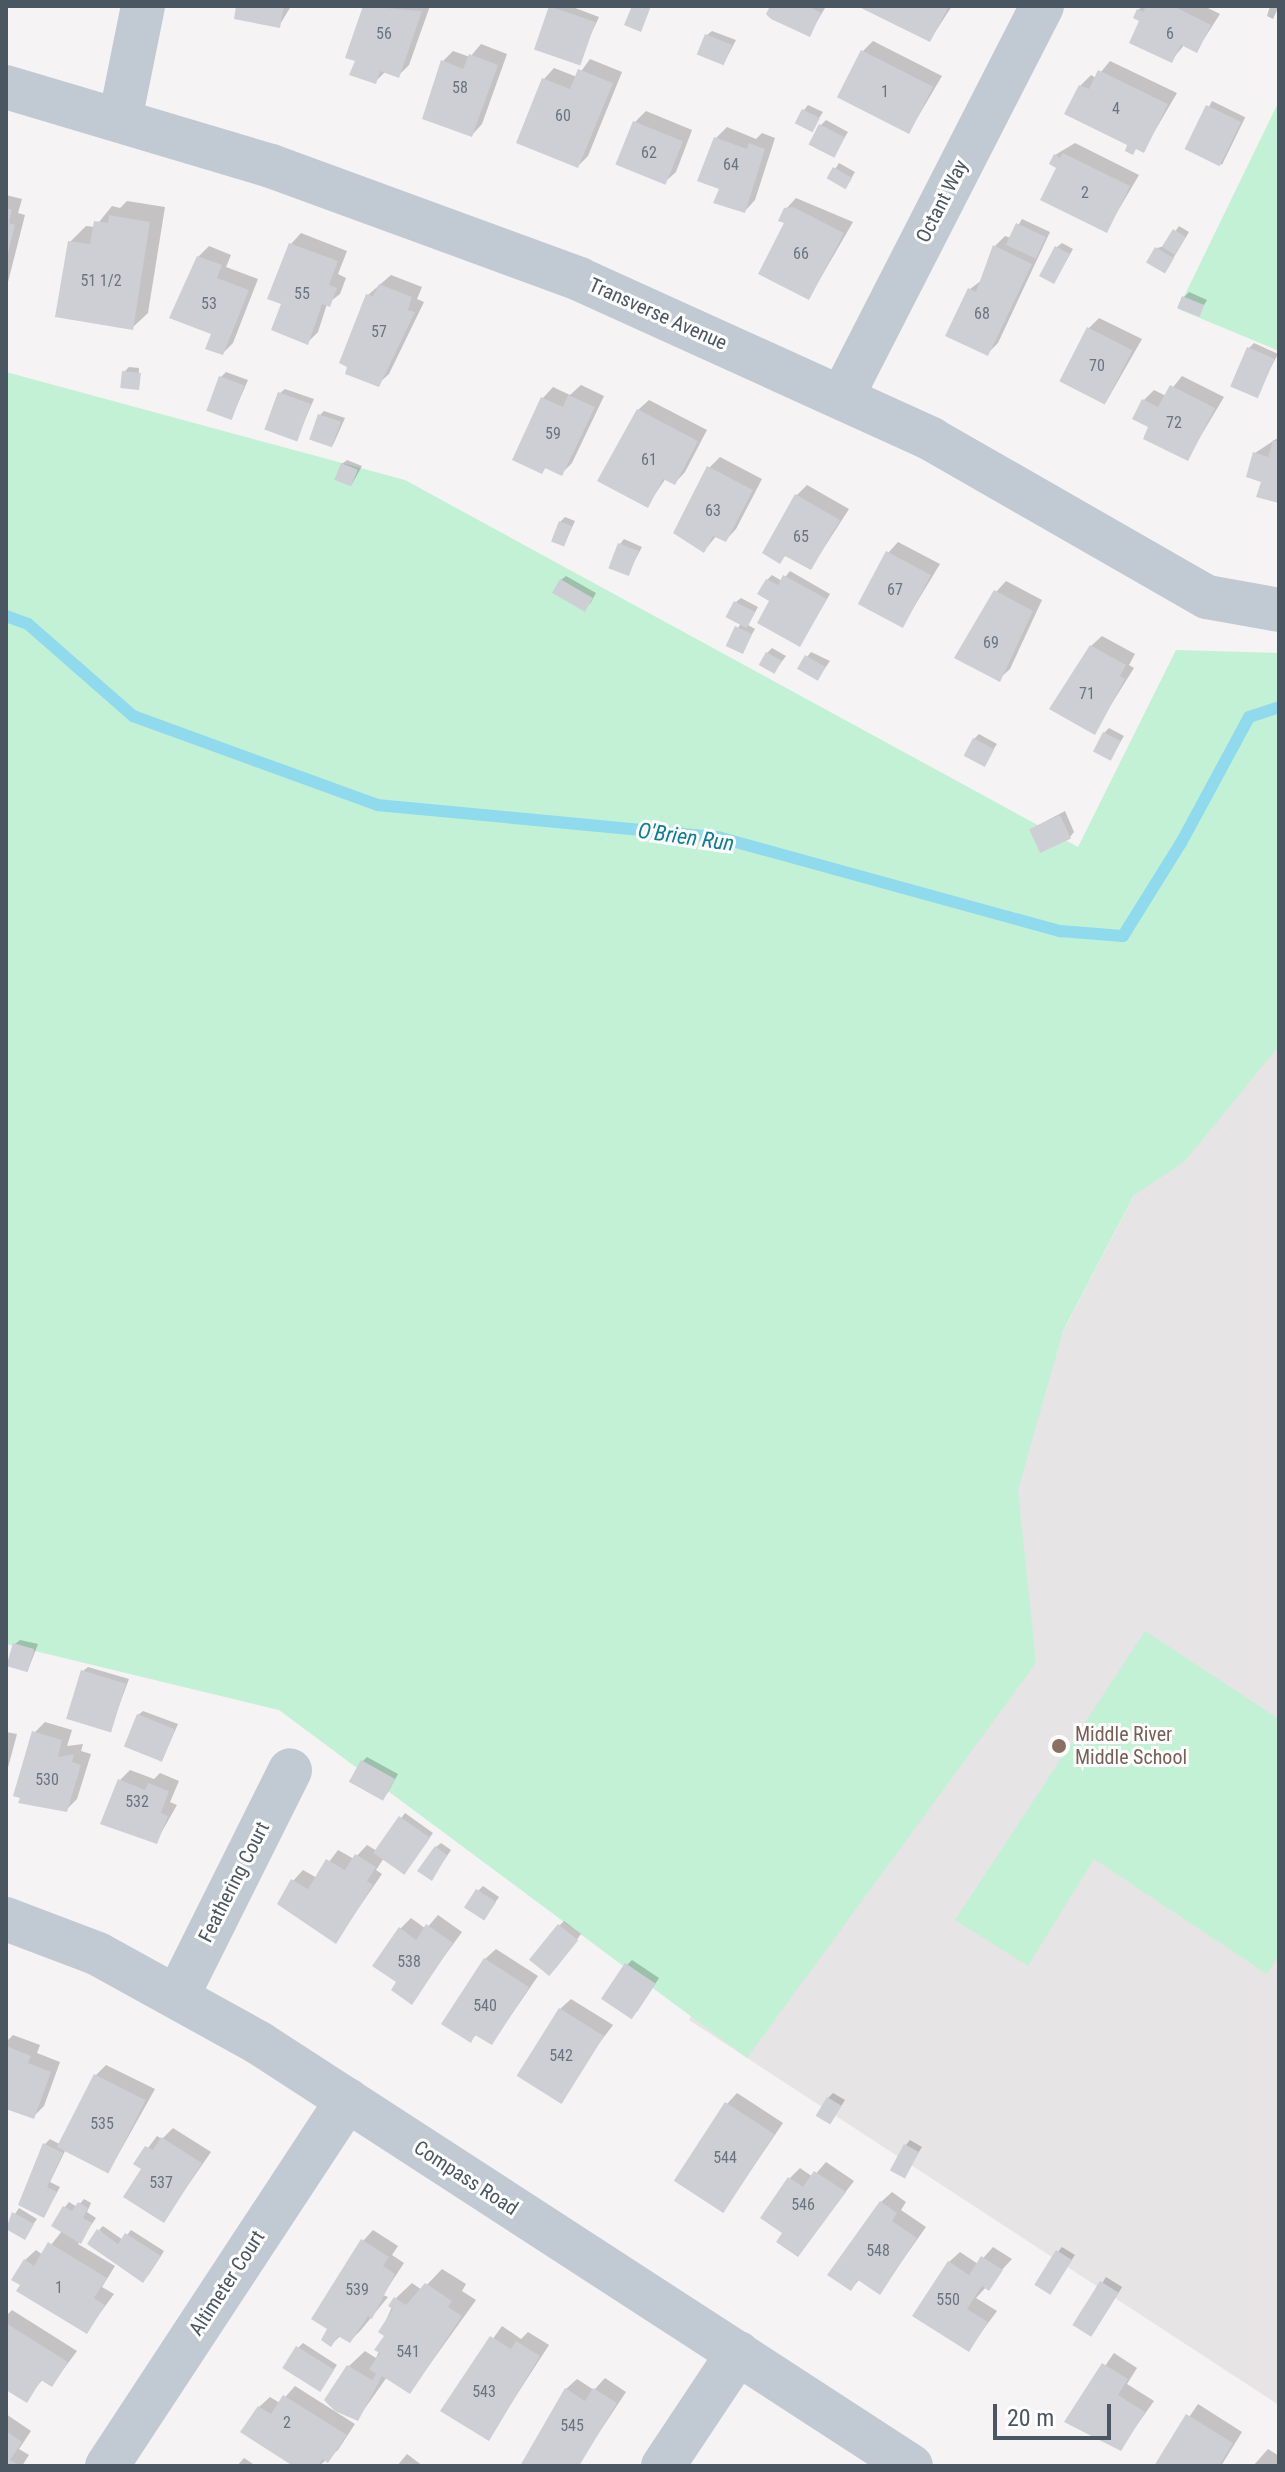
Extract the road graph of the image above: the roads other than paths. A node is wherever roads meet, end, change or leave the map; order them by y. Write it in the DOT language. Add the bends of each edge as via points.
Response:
graph roads {
  1 [pos="143,6"];
  2 [pos="1042,6"];
  3 [pos="6,87"];
  4 [pos="120,120"];
  5 [pos="842,397"];
  6 [pos="1279,610"];
  7 [pos="290,1770"];
  8 [pos="6,1919"];
  9 [pos="178,1995"];
  10 [pos="347,2100"];
  11 [pos="738,2353"];
  12 [pos="107,2466"];
  13 [pos="663,2466"];
  14 [pos="911,2466"];
  1 -- 4 [label="street"];
  2 -- 5 [label="street, Octant Way"];
  3 -- 4 [label="street, Transverse Avenue"];
  4 -- 5 [label="street, Transverse Avenue" via="271,166 579,279"];
  5 -- 6 [label="street, Transverse Avenue" via="931,439 1207,597"];
  7 -- 9 [label="street, Feathering Court"];
  8 -- 9 [label="street, Compass Road" via="98,1954"];
  9 -- 10 [label="street, Compass Road"];
  10 -- 11 [label="street, Compass Road"];
  10 -- 12 [label="street, Altimeter Court"];
  11 -- 13 [label="street"];
  11 -- 14 [label="street, Compass Road"];
}
